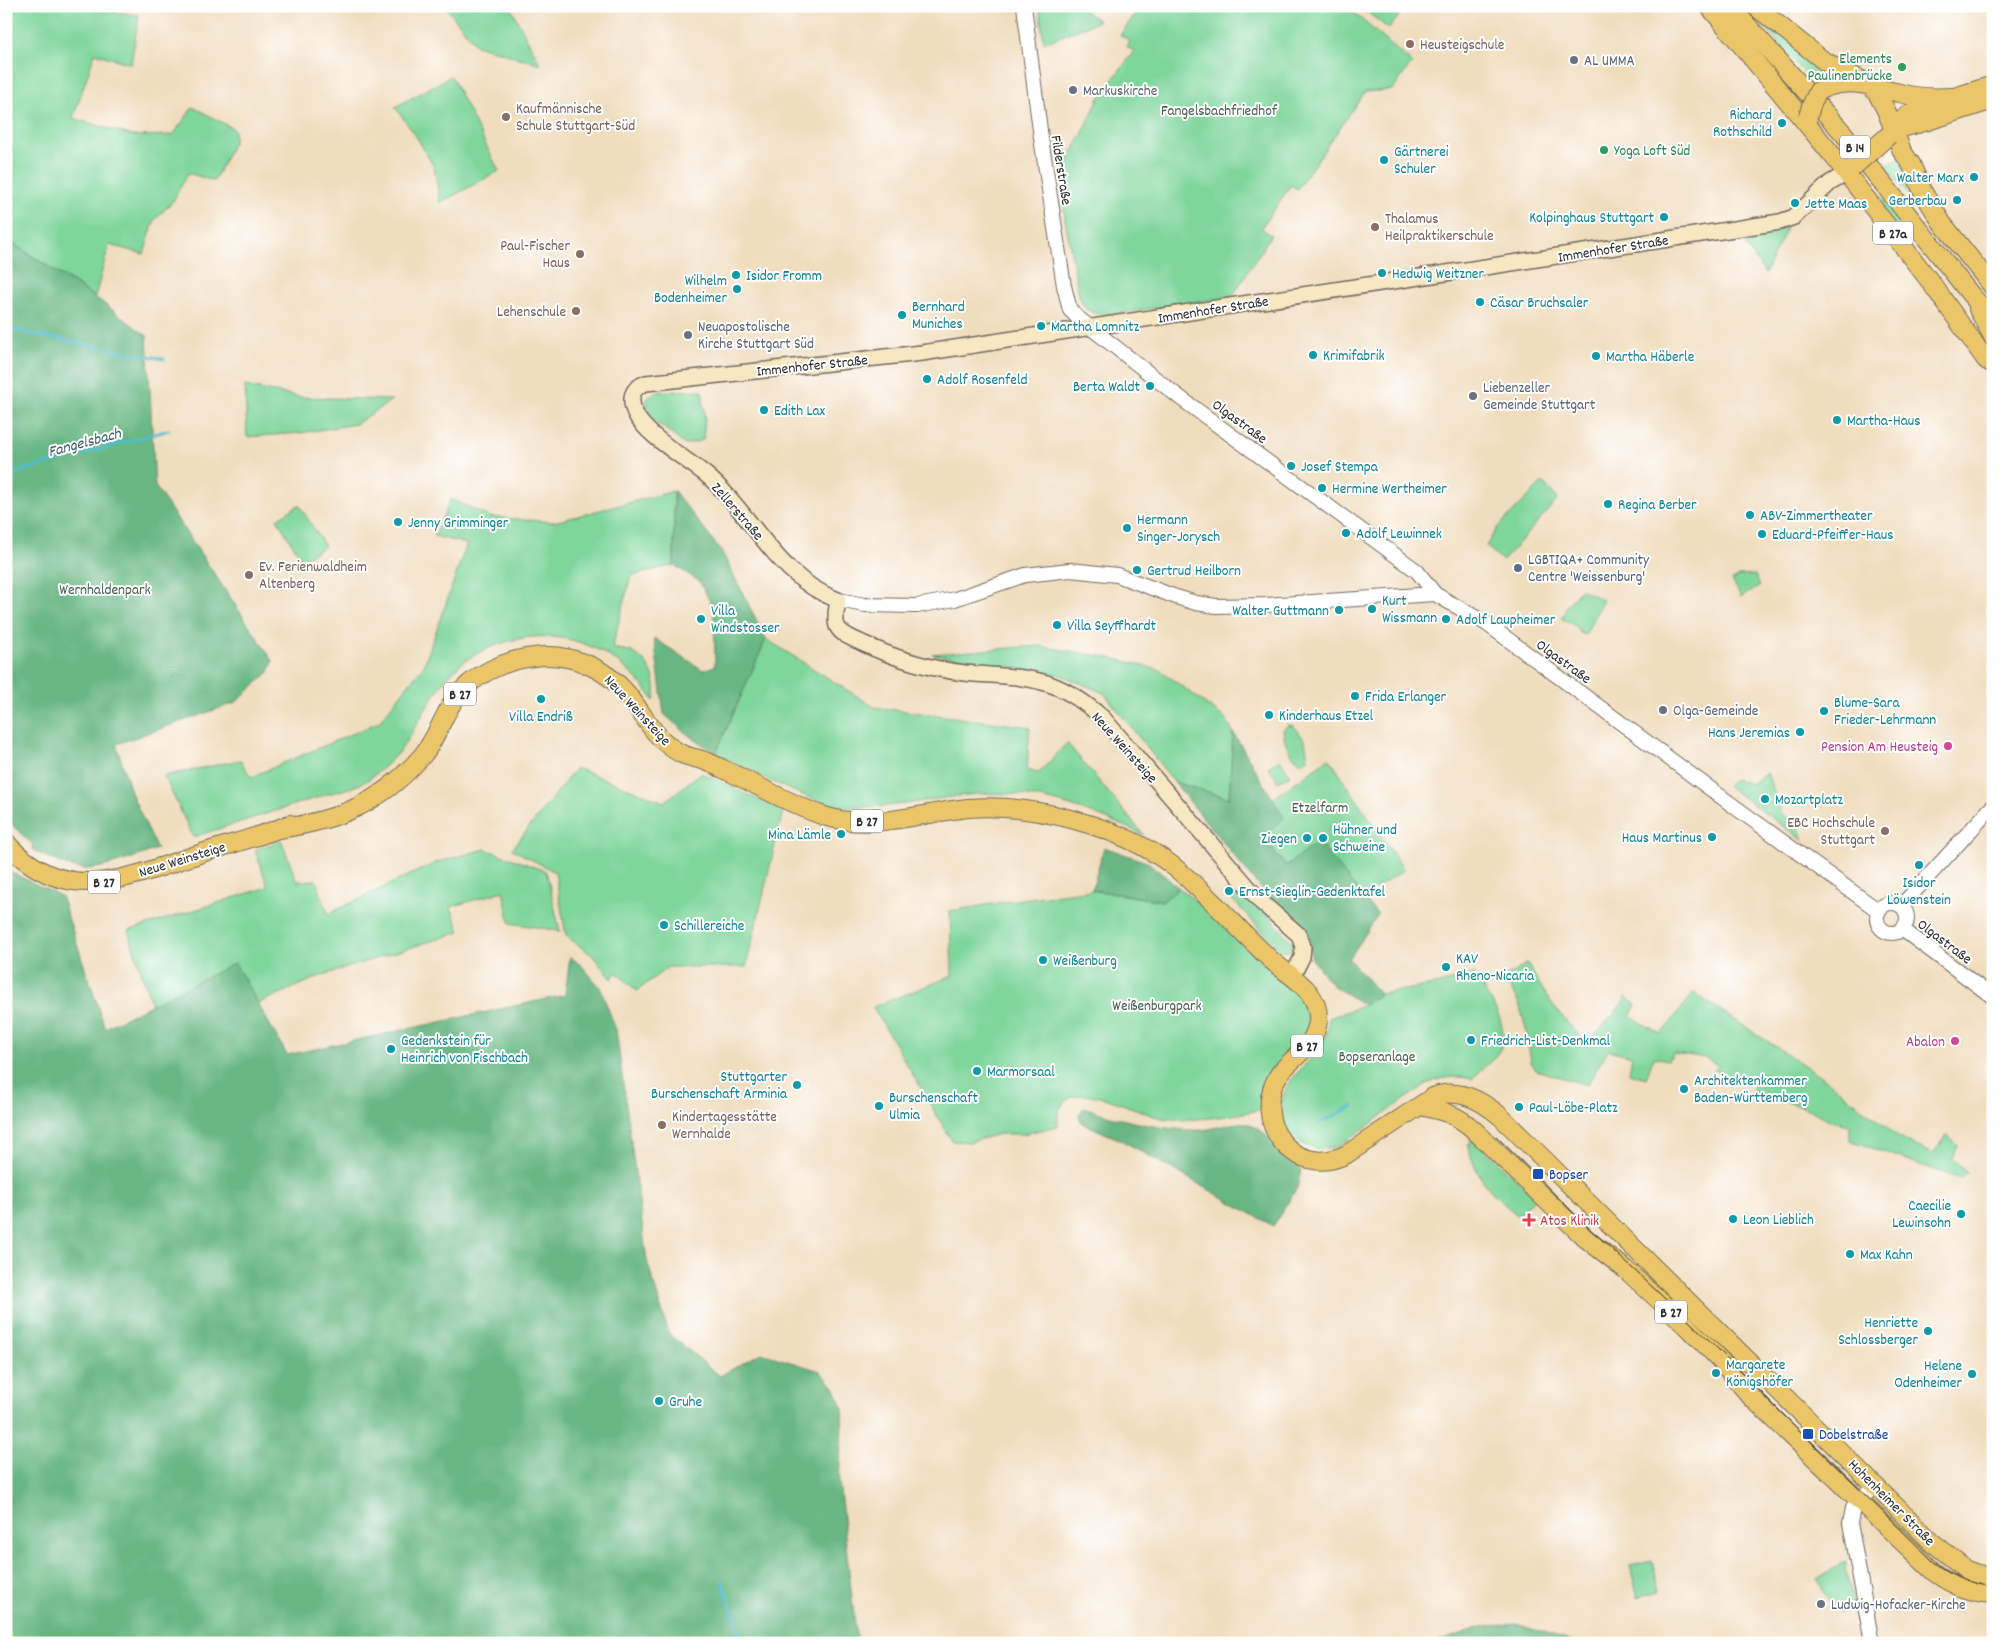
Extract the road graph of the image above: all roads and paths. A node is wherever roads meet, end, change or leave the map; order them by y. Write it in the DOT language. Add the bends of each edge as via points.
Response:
graph roads {
  1 [pos="1024,6"];
  2 [pos="1709,6"];
  3 [pos="1730,6"];
  4 [pos="1755,6"];
  5 [pos="1836,68"];
  6 [pos="1869,84"];
  7 [pos="1993,85"];
  8 [pos="1822,87"];
  9 [pos="1993,100"];
  10 [pos="1931,110"];
  11 [pos="1811,124"];
  12 [pos="1892,132"];
  13 [pos="1834,157"];
  14 [pos="1911,164"];
  15 [pos="1850,171"];
  16 [pos="1830,183"];
  17 [pos="1993,287"];
  18 [pos="1971,295"];
  19 [pos="1993,318"];
  20 [pos="1090,328"];
  21 [pos="1993,336"];
  22 [pos="1990,366"];
  23 [pos="633,391"];
  24 [pos="1435,594"];
  25 [pos="838,600"];
  26 [pos="1993,806"];
  27 [pos="6,842"];
  28 [pos="1901,906"];
  29 [pos="1879,910"];
  30 [pos="1902,929"];
  31 [pos="1292,977"];
  32 [pos="1993,997"];
  33 [pos="1420,1106"];
  34 [pos="1875,1485"];
  35 [pos="1859,1501"];
  36 [pos="1993,1580"];
  37 [pos="1993,1594"];
  38 [pos="1872,1643"];
  1 -- 20 [label="street, Filderstraße" via="1064,286 1070,310"];
  2 -- 11 [label="main road, B 27a"];
  3 -- 18 [label="main road, B 14" via="1844,134"];
  4 -- 5 [label="main road"];
  5 -- 6 [label="main road"];
  5 -- 8 [label="main road"];
  6 -- 8 [label="main road" via="1848,82"];
  6 -- 10 [label="main road" via="1901,94"];
  6 -- 12 [label="main road" via="1879,97"];
  7 -- 10 [label="main road" via="1951,97"];
  8 -- 11 [label="main road, bridge" via="1810,106"];
  9 -- 10 [label="main road"];
  10 -- 12 [label="main road" via="1907,115"];
  10 -- 14 [label="main road" via="1914,138"];
  11 -- 13 [label="main road, B 27a"];
  12 -- 14 [label="main road"];
  12 -- 15 [label="main road, bridge"];
  13 -- 15 [label="main road, B 27a"];
  13 -- 16 [label="main road"];
  14 -- 17 [label="main road" via="1942,223"];
  15 -- 16 [label="main road"];
  15 -- 22 [label="main road, B 27a"];
  16 -- 20 [label="main road, Immenhofer Straße" via="1794,217 1780,222"];
  18 -- 19 [label="main road, B 14"];
  18 -- 21 [label="main road, B 14"];
  20 -- 23 [label="main road, Immenhofer Straße" via="922,354 646,383"];
  20 -- 24 [label="street, Olgastraße" via="1417,571"];
  23 -- 25 [label="main road, Zellerstraße" via="636,415 646,430 727,493 783,564 814,589"];
  24 -- 25 [label="street" via="1216,606 1176,598 1118,575 1070,570 1025,575 955,599 917,606 865,605"];
  24 -- 29 [label="street, Olgastraße" via="1487,624"];
  25 -- 31 [label="main road, Neue Weinsteige" via="838,628 867,645 915,663 962,673 1051,684 1078,698 1103,718 1260,902 1299,935 1302,957"];
  26 -- 28 [label="street"];
  27 -- 31 [label="main road, Neue Weinsteige / B 27" via="18,855 43,872 62,880 91,883 113,881 279,829 312,824 356,809 404,776 425,753 455,699 483,674 534,657 554,656 603,672 631,699 656,734 680,753 704,760 827,816 850,821 875,821 989,807 1042,812 1119,836 1170,864"];
  28 -- 29 [label="street" via="1886,904"];
  28 -- 30 [label="street" via="1907,914"];
  29 -- 30 [label="street" via="1877,920 1882,929 1890,932"];
  30 -- 32 [label="street, Olgastraße"];
  31 -- 33 [label="main road, Hohenheimer Straße / B 27" via="1313,997 1318,1020 1313,1038 1285,1067 1272,1088 1269,1113 1283,1143 1308,1160 1332,1160 1347,1154"];
  33 -- 34 [label="main road, Hohenheimer Straße / B 27" via="1433,1097 1449,1093 1470,1096 1493,1110"];
  33 -- 35 [label="main road, Hohenheimer Straße / B 27" via="1445,1111 1475,1131 1585,1238 1687,1326 1751,1397"];
  34 -- 35 [label="street"];
  34 -- 36 [label="main road, Hohenheimer Straße / B 27" via="1955,1562"];
  35 -- 37 [label="main road, Hohenheimer Straße / B 27" via="1946,1581 1973,1592"];
  35 -- 38 [label="street" via="1851,1514 1851,1531"];
}
